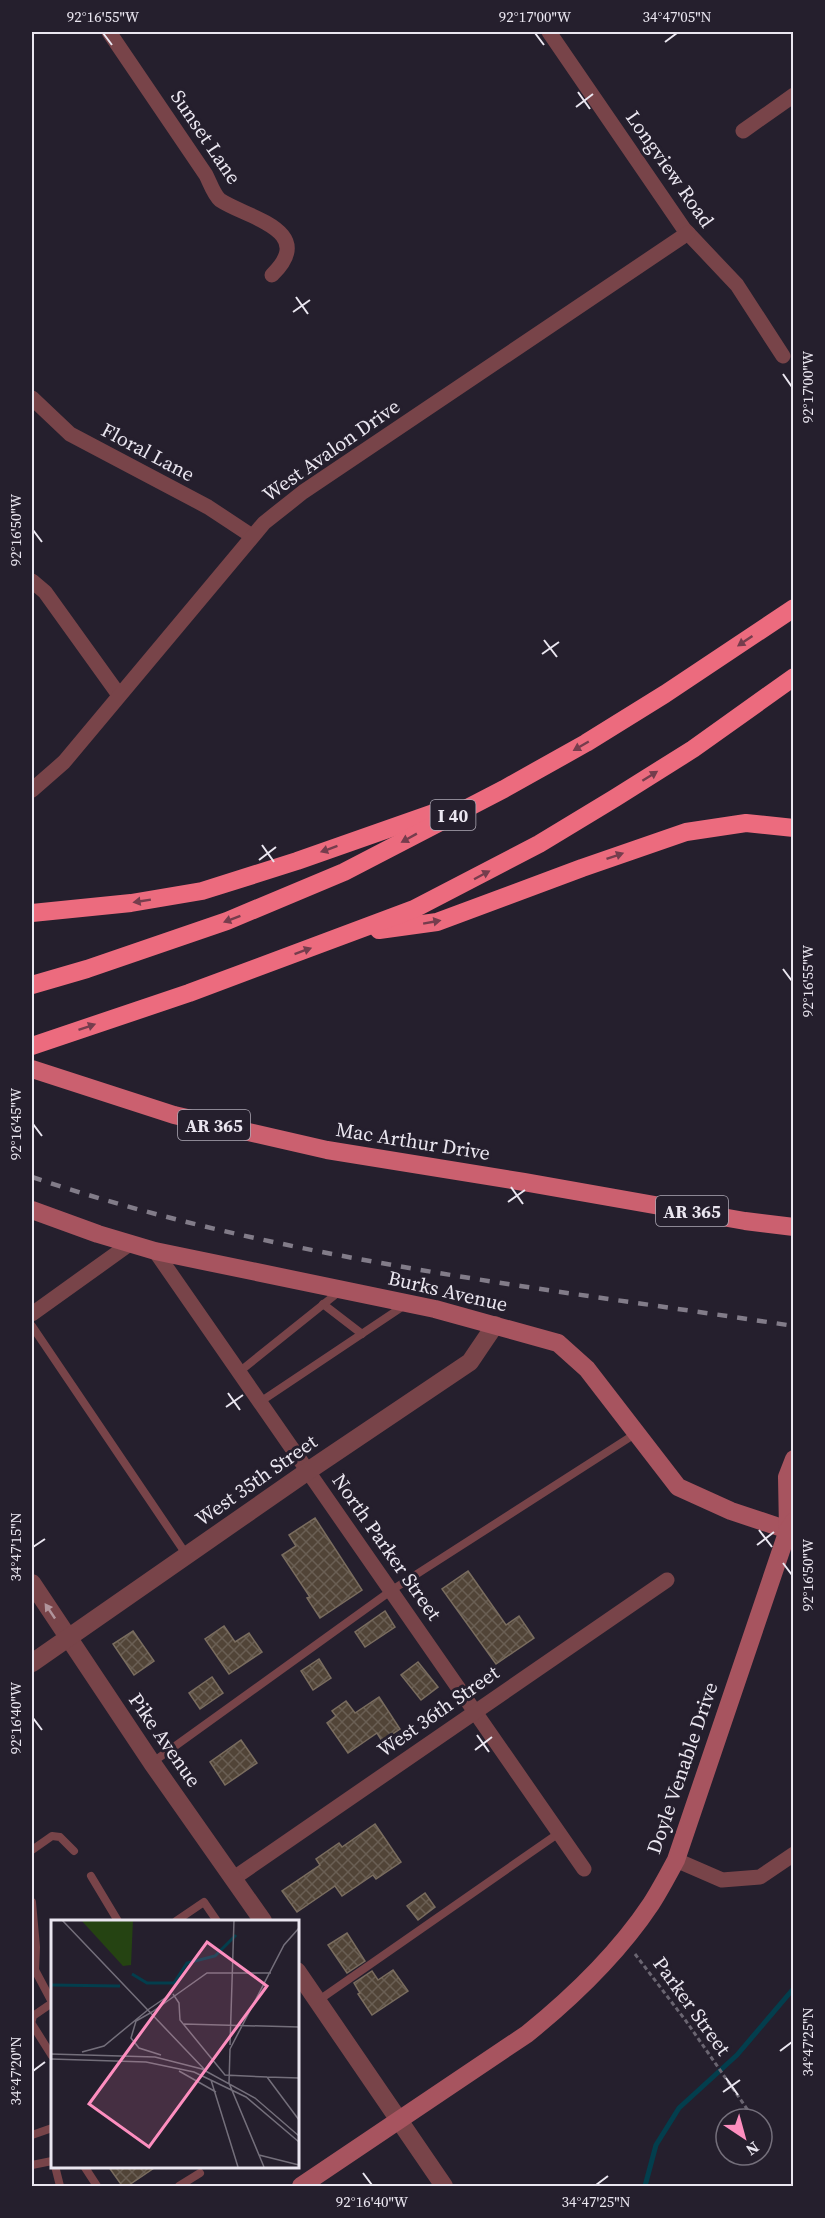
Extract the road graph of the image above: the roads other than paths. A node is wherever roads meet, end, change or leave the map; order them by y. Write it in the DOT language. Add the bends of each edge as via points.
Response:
graph roads {
  1 [pos="109,32"];
  2 [pos="549,32"];
  3 [pos="794,95"];
  4 [pos="743,131"];
  5 [pos="688,233"];
  6 [pos="272,275"];
  7 [pos="783,356"];
  8 [pos="32,398"];
  9 [pos="252,536"];
  10 [pos="32,581"];
  11 [pos="794,608"];
  12 [pos="794,677"];
  13 [pos="119,695"];
  14 [pos="504,789"];
  15 [pos="32,790"];
  16 [pos="794,828"];
  17 [pos="32,913"];
  18 [pos="354,933"];
  19 [pos="32,985"];
  20 [pos="32,1046"];
  21 [pos="32,1069"];
  22 [pos="32,1210"];
  23 [pos="794,1227"];
  24 [pos="131,1243"];
  25 [pos="154,1251"];
  26 [pos="341,1290"];
  27 [pos="323,1304"];
  28 [pos="406,1304"];
  29 [pos="32,1314"];
  30 [pos="495,1325"];
  31 [pos="32,1326"];
  32 [pos="362,1334"];
  33 [pos="239,1372"];
  34 [pos="260,1402"];
  35 [pos="635,1434"];
  36 [pos="794,1459"];
  37 [pos="308,1471"];
  38 [pos="790,1525"];
  39 [pos="187,1556"];
  40 [pos="667,1580"];
  41 [pos="32,1583"];
  42 [pos="392,1590"];
  43 [pos="68,1639"];
  44 [pos="32,1663"];
  45 [pos="474,1710"];
  46 [pos="152,1763"];
  47 [pos="559,1833"];
  48 [pos="32,1850"];
  49 [pos="74,1851"];
  50 [pos="794,1854"];
  51 [pos="676,1860"];
  52 [pos="584,1869"];
  53 [pos="91,1876"];
  54 [pos="234,1878"];
  55 [pos="32,1902"];
  56 [pos="117,1920"];
  57 [pos="177,1920"];
  58 [pos="216,1920"];
  59 [pos="262,1920"];
  60 [pos="298,1972"];
  61 [pos="51,2000"];
  62 [pos="317,2001"];
  63 [pos="51,2003"];
  64 [pos="32,2022"];
  65 [pos="51,2054"];
  66 [pos="399,2121"];
  67 [pos="51,2128"];
  68 [pos="32,2135"];
  69 [pos="51,2161"];
  70 [pos="32,2165"];
  71 [pos="55,2167"];
  72 [pos="85,2167"];
  73 [pos="200,2173"];
  74 [pos="60,2187"];
  75 [pos="98,2187"];
  76 [pos="179,2187"];
  77 [pos="301,2187"];
  78 [pos="444,2187"];
  1 -- 6 [label="street, Sunset Lane" via="206,175 218,199 265,220 284,238 285,260"];
  2 -- 5 [label="street, Longview Road"];
  3 -- 4 [label="street"];
  5 -- 7 [label="street, Longview Road" via="737,285"];
  5 -- 9 [label="street, West Avalon Drive" via="303,492"];
  8 -- 9 [label="street, Floral Lane" via="70,434 208,507"];
  9 -- 13 [label="street, West Avalon Drive"];
  10 -- 13 [label="street" via="45,592"];
  11 -- 14 [label="highway, I 40, one-way" via="665,694"];
  18 -- 12 [label="highway, one-way" via="414,909 539,844 693,750"];
  13 -- 15 [label="street, West Avalon Drive" via="64,762"];
  14 -- 17 [label="highway, one-way" via="202,891"];
  14 -- 19 [label="highway, I 40, one-way" via="344,872 226,921"];
  18 -- 16 [label="highway, one-way" via="438,922 686,832 746,823"];
  20 -- 18 [label="highway, one-way"];
  21 -- 23 [label="main road, Mac Arthur Drive / AR 365" via="174,1115 327,1150"];
  22 -- 24 [label="main road, Burks Avenue"];
  24 -- 25 [label="main road, Burks Avenue"];
  24 -- 29 [label="street"];
  25 -- 26 [label="main road, Burks Avenue"];
  25 -- 33 [label="street, North Parker Street"];
  26 -- 27 [label="lane"];
  26 -- 28 [label="main road, Burks Avenue"];
  27 -- 32 [label="lane"];
  27 -- 33 [label="lane"];
  28 -- 30 [label="main road, Burks Avenue"];
  28 -- 32 [label="lane"];
  30 -- 35 [label="main road, Burks Avenue" via="558,1343 571,1353"];
  30 -- 37 [label="street, West 35th Street" via="470,1362"];
  31 -- 39 [label="lane"];
  32 -- 34 [label="lane"];
  33 -- 34 [label="street, North Parker Street"];
  34 -- 37 [label="street, North Parker Street"];
  35 -- 38 [label="main road, Burks Avenue" via="678,1487 731,1512"];
  35 -- 42 [label="lane"];
  36 -- 38 [label="main road, Doyle Venable Drive" via="787,1477"];
  37 -- 39 [label="street, West 35th Street"];
  37 -- 42 [label="street, North Parker Street"];
  38 -- 51 [label="main road, Doyle Venable Drive"];
  39 -- 43 [label="street, West 35th Street"];
  40 -- 45 [label="street, West 36th Street"];
  43 -- 41 [label="street, Pike Avenue, one-way"];
  42 -- 45 [label="street, North Parker Street"];
  42 -- 46 [label="lane"];
  43 -- 44 [label="street, West 35th Street"];
  43 -- 46 [label="street, Pike Avenue"];
  45 -- 47 [label="street, North Parker Street"];
  45 -- 54 [label="street, West 36th Street"];
  46 -- 54 [label="street, Pike Avenue"];
  47 -- 52 [label="street, North Parker Street"];
  47 -- 62 [label="lane"];
  48 -- 49 [label="lane" via="52,1836 60,1837"];
  50 -- 51 [label="street" via="760,1877 722,1880"];
  51 -- 66 [label="main road, Doyle Venable Drive" via="625,1941 592,1977 527,2034"];
  53 -- 56 [label="lane"];
  54 -- 59 [label="street, Pike Avenue"];
  55 -- 61 [label="lane" via="35,1970"];
  57 -- 58 [label="lane" via="204,1902"];
  60 -- 62 [label="street"];
  62 -- 66 [label="street"];
  63 -- 64 [label="lane" via="33,2016"];
  64 -- 65 [label="lane"];
  66 -- 77 [label="main road, Doyle Venable Drive"];
  66 -- 78 [label="street"];
  67 -- 68 [label="lane"];
  69 -- 70 [label="lane"];
  71 -- 74 [label="lane"];
  72 -- 75 [label="lane"];
  73 -- 76 [label="lane"];
}
